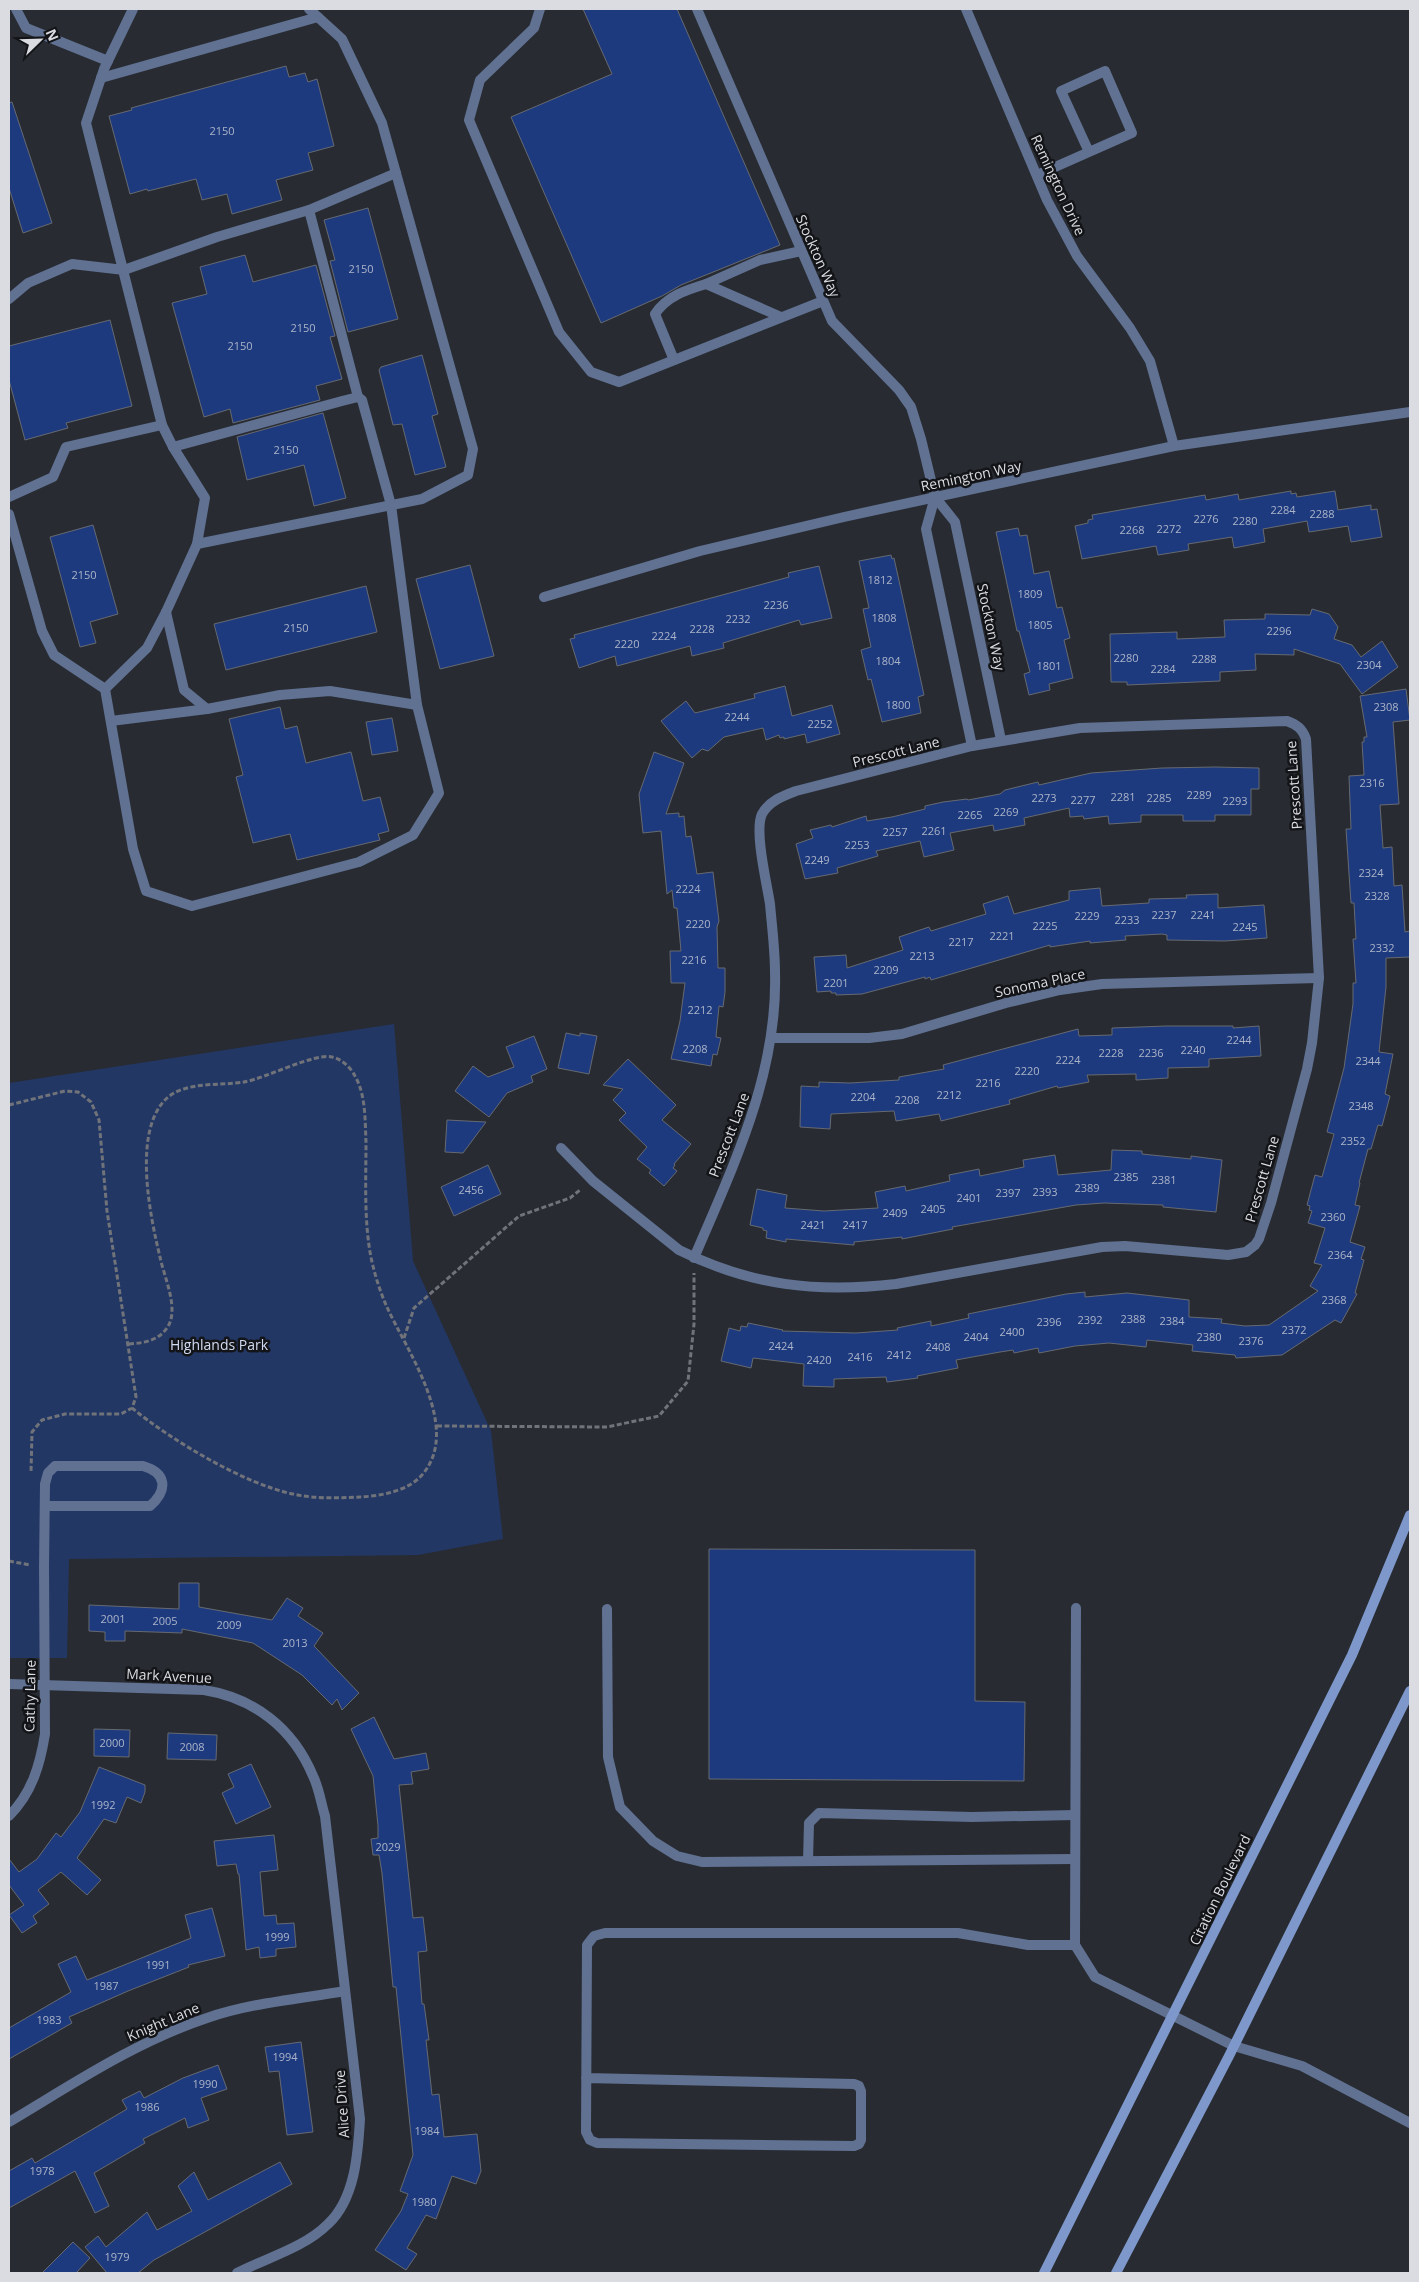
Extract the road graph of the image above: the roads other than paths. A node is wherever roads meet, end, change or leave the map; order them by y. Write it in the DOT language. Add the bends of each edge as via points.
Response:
graph roads {
  1 [pos="16,9"];
  2 [pos="133,9"];
  3 [pos="309,9"];
  4 [pos="540,9"];
  5 [pos="697,9"];
  6 [pos="966,9"];
  7 [pos="318,17"];
  8 [pos="108,60"];
  9 [pos="101,78"];
  10 [pos="1089,152"];
  11 [pos="396,172"];
  12 [pos="1037,176"];
  13 [pos="309,210"];
  14 [pos="801,251"];
  15 [pos="124,270"];
  16 [pos="706,284"];
  17 [pos="9,299"];
  18 [pos="823,301"];
  19 [pos="781,317"];
  20 [pos="674,360"];
  21 [pos="358,397"];
  22 [pos="1410,412"];
  23 [pos="162,425"];
  24 [pos="1174,446"];
  25 [pos="173,447"];
  26 [pos="935,497"];
  27 [pos="9,498"];
  28 [pos="391,505"];
  29 [pos="9,514"];
  30 [pos="197,544"];
  31 [pos="544,596"];
  32 [pos="166,612"];
  33 [pos="105,689"];
  34 [pos="417,705"];
  35 [pos="207,709"];
  36 [pos="111,721"];
  37 [pos="1001,740"];
  38 [pos="972,746"];
  39 [pos="1319,978"];
  40 [pos="771,1038"];
  41 [pos="561,1148"];
  42 [pos="694,1258"];
  43 [pos="45,1506"];
  44 [pos="1410,1514"];
  45 [pos="1076,1608"];
  46 [pos="607,1609"];
  47 [pos="9,1684"];
  48 [pos="45,1685"];
  49 [pos="1410,1691"];
  50 [pos="1075,1815"];
  51 [pos="9,1816"];
  52 [pos="1075,1859"];
  53 [pos="808,1861"];
  54 [pos="1075,1946"];
  55 [pos="344,1991"];
  56 [pos="1173,2014"];
  57 [pos="1234,2046"];
  58 [pos="586,2078"];
  59 [pos="9,2122"];
  60 [pos="1410,2123"];
  61 [pos="237,2273"];
  62 [pos="1044,2273"];
  63 [pos="1116,2273"];
  1 -- 8 [label="street" via="26,28"];
  2 -- 8 [label="street"];
  3 -- 7 [label="street"];
  4 -- 20 [label="street" via="534,28 480,80 469,120 559,332 591,372 619,382"];
  5 -- 14 [label="street, Stockton Way"];
  6 -- 12 [label="street, Remington Drive"];
  7 -- 9 [label="street"];
  7 -- 11 [label="street" via="342,39 382,123"];
  8 -- 9 [label="street"];
  9 -- 15 [label="street" via="86,123"];
  10 -- 10 [label="street" via="1132,133 1105,71 1061,91"];
  10 -- 12 [label="street"];
  11 -- 13 [label="street"];
  11 -- 28 [label="street" via="473,449 468,475 422,499"];
  12 -- 24 [label="street, Remington Drive" via="1077,256 1150,361"];
  13 -- 15 [label="street" via="217,237"];
  13 -- 21 [label="street"];
  14 -- 16 [label="street" via="760,260"];
  14 -- 18 [label="street, Stockton Way"];
  15 -- 17 [label="street" via="72,264 28,283"];
  15 -- 23 [label="street"];
  16 -- 19 [label="street"];
  16 -- 20 [label="street" via="663,302 655,314"];
  18 -- 19 [label="street"];
  18 -- 26 [label="street, Stockton Way" via="832,321 899,390 911,407"];
  19 -- 20 [label="street"];
  21 -- 25 [label="street"];
  21 -- 28 [label="street" via="362,400"];
  22 -- 24 [label="street, Remington Way"];
  23 -- 25 [label="street"];
  23 -- 27 [label="street" via="66,447 53,477"];
  24 -- 26 [label="street, Remington Way"];
  25 -- 30 [label="street" via="205,498"];
  26 -- 31 [label="street, Remington Way" via="700,551"];
  26 -- 37 [label="street, Stockton Way" via="955,522"];
  26 -- 38 [label="street, Stockton Way" via="926,529"];
  28 -- 30 [label="street"];
  28 -- 34 [label="street"];
  29 -- 33 [label="street" via="42,631 54,655"];
  30 -- 32 [label="street"];
  32 -- 33 [label="street" via="147,648"];
  32 -- 35 [label="street" via="184,690"];
  33 -- 36 [label="street"];
  34 -- 35 [label="street" via="330,691 280,695"];
  34 -- 36 [label="street" via="439,793 412,835 359,862 192,906 146,890 133,849"];
  35 -- 36 [label="street"];
  37 -- 38 [label="street, Prescott Lane"];
  37 -- 39 [label="street, Prescott Lane" via="1102,726 1287,721 1299,726 1306,739"];
  38 -- 40 [label="street, Prescott Lane" via="796,791 768,806 762,815 760,833 775,971 776,1003"];
  39 -- 40 [label="street, Sonoma Place" via="1102,984 1006,1003 902,1034 869,1038"];
  39 -- 42 [label="street, Prescott Lane" via="1312,1043 1304,1079 1259,1239 1246,1252 1228,1256 1125,1246 1102,1247 865,1288 819,1288 775,1283 735,1274"];
  40 -- 42 [label="street, Prescott Lane" via="766,1072 753,1114"];
  41 -- 42 [label="street, Prescott Lane" via="647,1226"];
  43 -- 43 [label="street, Cathy Lane" via="44,1484 55,1466 143,1466 155,1470 161,1478 162,1491 150,1506"];
  43 -- 48 [label="street, Cathy Lane"];
  44 -- 56 [label="main road, Citation Boulevard" via="1352,1655"];
  45 -- 50 [label="street"];
  46 -- 53 [label="street" via="608,1757 620,1807 653,1841 677,1856 702,1862"];
  47 -- 48 [label="street, Mark Avenue"];
  48 -- 51 [label="street, Cathy Lane" via="45,1734 41,1760 19,1806"];
  48 -- 55 [label="street, Mark Avenue" via="224,1693 244,1700 286,1732 302,1752 314,1777 325,1816"];
  49 -- 57 [label="main road"];
  50 -- 52 [label="street"];
  50 -- 53 [label="street" via="972,1817 819,1813 809,1823"];
  52 -- 53 [label="street"];
  52 -- 54 [label="street"];
  54 -- 56 [label="street" via="1095,1977"];
  54 -- 58 [label="street" via="1028,1945 958,1934 605,1933 594,1936 587,1945"];
  55 -- 59 [label="street, Knight Lane" via="207,2018 140,2045"];
  55 -- 61 [label="street, Alice Drive" via="360,2119 353,2176 344,2202 329,2224 308,2238"];
  56 -- 57 [label="street"];
  56 -- 62 [label="main road, Citation Boulevard"];
  57 -- 60 [label="street" via="1302,2066"];
  57 -- 63 [label="main road"];
  58 -- 58 [label="street" via="586,2132 590,2140 597,2143 854,2146 861,2140 861,2090 854,2084"];
}
